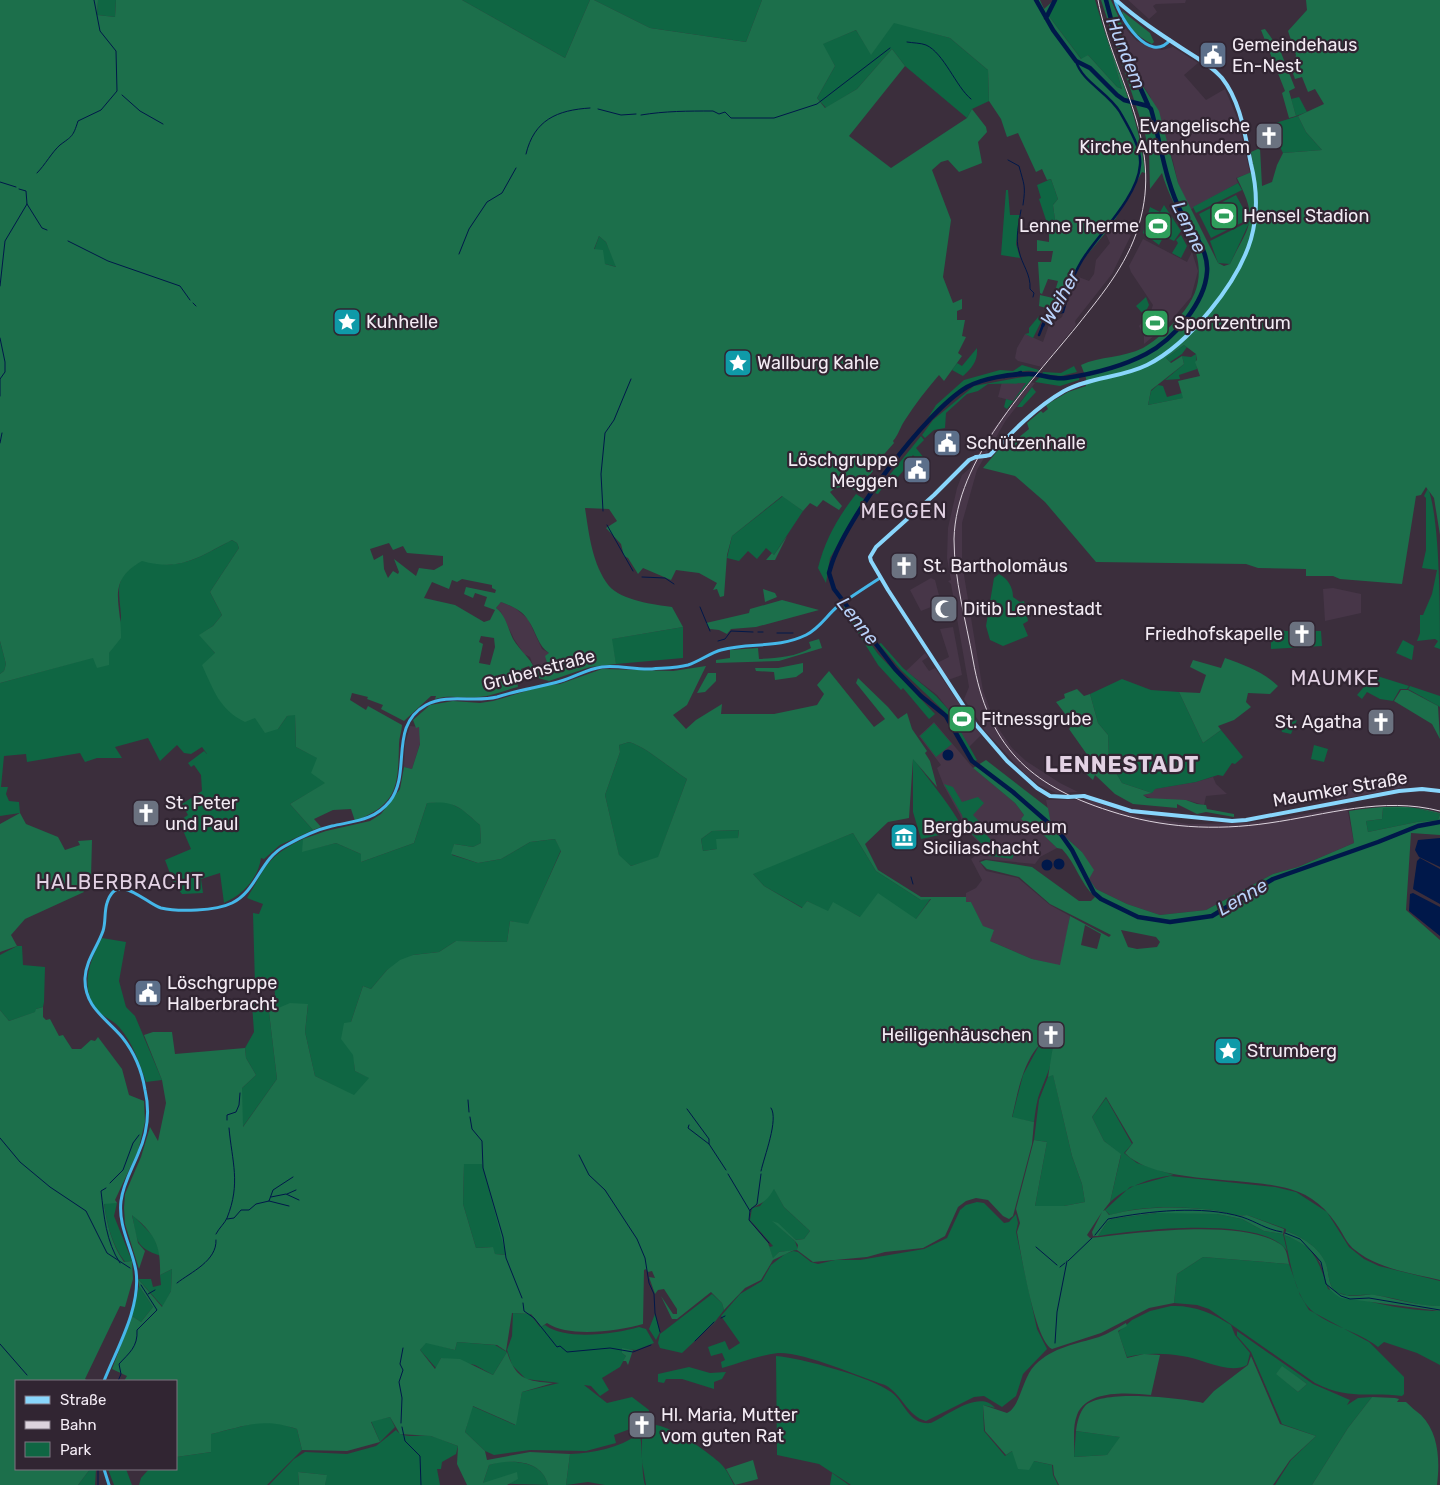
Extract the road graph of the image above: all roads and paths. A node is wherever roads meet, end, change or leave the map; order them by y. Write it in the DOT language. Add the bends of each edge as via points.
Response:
graph roads {
  1 [pos="1116,0"];
  2 [pos="1170,40"];
  3 [pos="880,578"];
  4 [pos="1440,791"];
  5 [pos="104,1380"];
  6 [pos="104,1470"];
  7 [pos="109,1485"];
  1 -- 2 [label="main road"];
  1 -- 2 [label="main road" via="1124,24 1137,37 1160,47"];
  2 -- 3 [label="main road, Maumker Straße, bridge" via="1210,66 1224,81 1238,110 1254,176 1256,209 1248,248 1231,280 1193,329 1170,350 1146,365 1081,384 1049,401 990,454 968,460 876,547 870,559"];
  3 -- 4 [label="main road, Maumker Straße, bridge" via="965,710 1007,761 1047,795 1092,796 1131,810 1232,821 1399,791"];
  3 -- 5 [label="main road, Grubenstraße" via="840,605 817,628 791,642 722,650 680,666 592,669 561,681 484,700 450,698 431,702 416,712 408,724 402,743 399,785 390,802 378,813 359,822 325,828 280,848 267,859 246,893 223,907 164,908 151,904 133,890 119,890 109,898 104,929 88,963 85,985 94,1009 125,1041 137,1062 146,1092 146,1123 121,1199 123,1229 136,1268 134,1304"];
  6 -- 7 [label="main road"];
}
